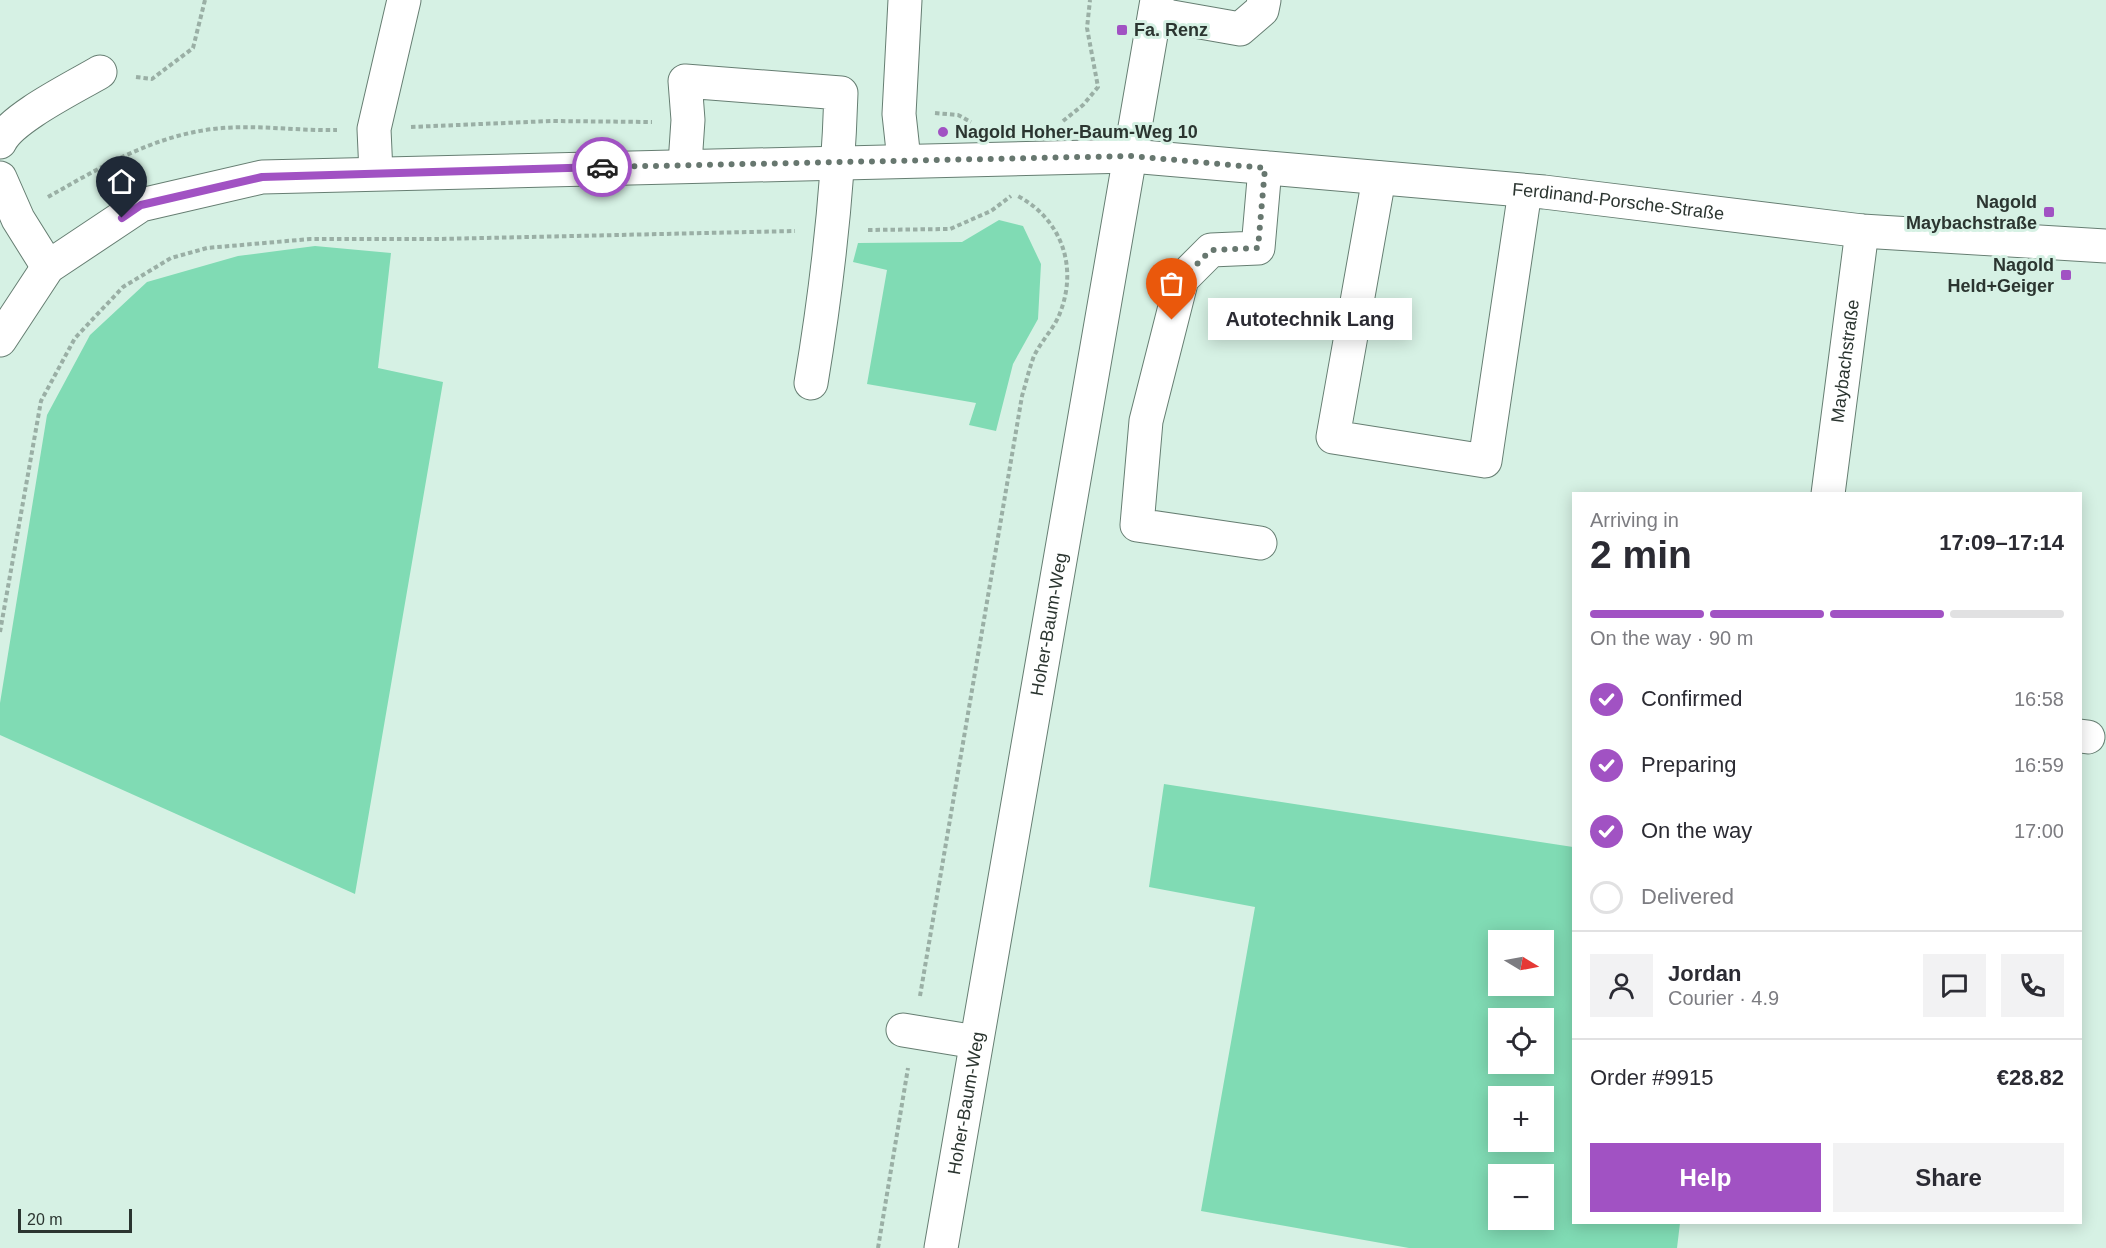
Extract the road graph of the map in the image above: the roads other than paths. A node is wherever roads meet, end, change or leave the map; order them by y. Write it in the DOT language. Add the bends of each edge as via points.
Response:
graph roads {
  1 [pos="404,0"];
  2 [pos="904,0"];
  3 [pos="1264,0"];
  4 [pos="1156,7"];
  5 [pos="100,72"];
  6 [pos="0,142"];
  7 [pos="1131,156"];
  8 [pos="904,160"];
  9 [pos="840,161"];
  10 [pos="685,164"];
  11 [pos="1265,168"];
  12 [pos="376,173"];
  13 [pos="0,178"];
  14 [pos="1379,178"];
  15 [pos="1525,190"];
  16 [pos="1862,231"];
  17 [pos="2106,246"];
  18 [pos="48,267"];
  19 [pos="0,340"];
  20 [pos="811,383"];
  21 [pos="1828,492"];
  22 [pos="1260,543"];
  23 [pos="909,1031"];
  24 [pos="976,1042"];
  25 [pos="941,1248"];
  1 -- 12 [label="street" via="374,129"];
  2 -- 8 [label="street" via="899,114"];
  3 -- 4 [label="street" via="1262,10 1240,28"];
  4 -- 7 [label="street, Hoher-Baum-Weg"];
  5 -- 6 [label="street" via="40,107 4,133"];
  7 -- 8 [label="street, Ferdinand-Porsche-Straße"];
  7 -- 11 [label="street, Ferdinand-Porsche-Straße"];
  7 -- 24 [label="street, Hoher-Baum-Weg"];
  8 -- 9 [label="street, Ferdinand-Porsche-Straße"];
  9 -- 10 [label="street, Ferdinand-Porsche-Straße"];
  9 -- 10 [label="street" via="841,93 685,81"];
  9 -- 20 [label="street" via="826,295"];
  10 -- 12 [label="street, Ferdinand-Porsche-Straße"];
  11 -- 14 [label="street, Ferdinand-Porsche-Straße"];
  11 -- 22 [label="street" via="1258,248 1211,250 1182,279 1146,421 1137,525"];
  12 -- 18 [label="street, Ferdinand-Porsche-Straße" via="262,177 141,205"];
  13 -- 18 [label="street" via="18,219"];
  14 -- 15 [label="street, Ferdinand-Porsche-Straße"];
  14 -- 15 [label="street" via="1333,437 1485,461"];
  15 -- 16 [label="street, Ferdinand-Porsche-Straße"];
  16 -- 17 [label="street, Ferdinand-Porsche-Straße"];
  16 -- 21 [label="street, Maybachstraße"];
  18 -- 19 [label="street"];
  23 -- 24 [label="street"];
  24 -- 25 [label="street, Hoher-Baum-Weg"];
}
